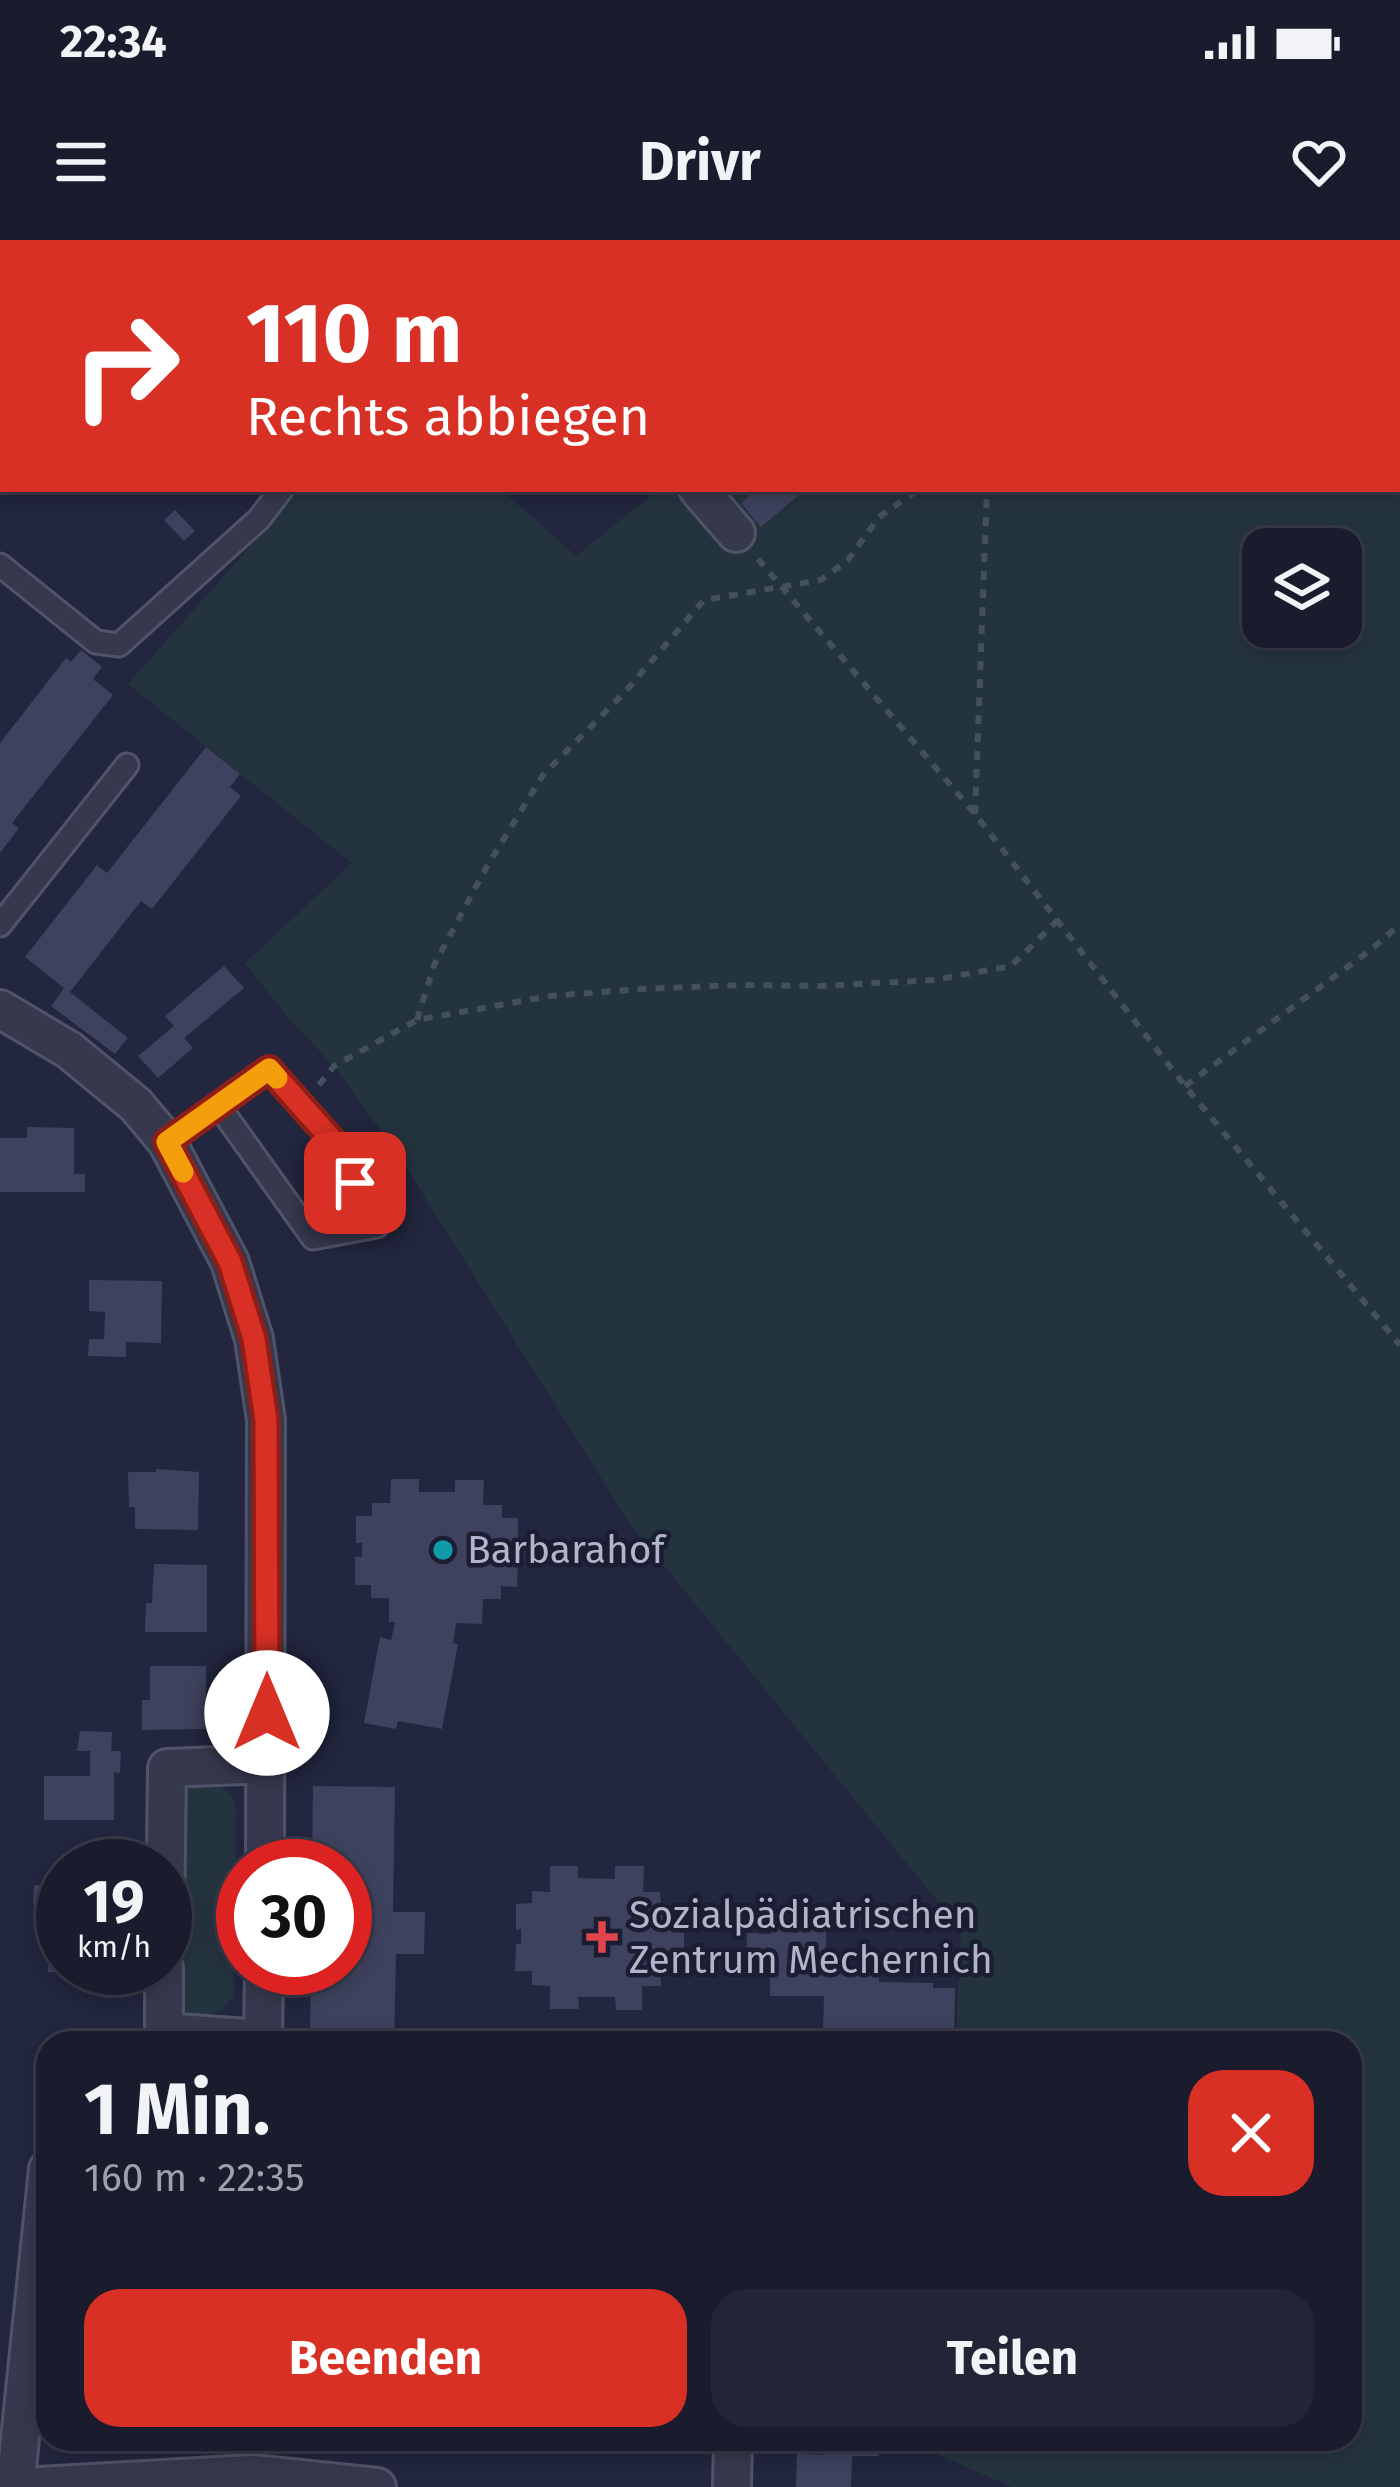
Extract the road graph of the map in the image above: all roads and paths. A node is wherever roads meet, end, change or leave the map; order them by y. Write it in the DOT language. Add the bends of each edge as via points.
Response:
graph roads {
  1 [pos="280,492"];
  2 [pos="701,492"];
  3 [pos="915,492"];
  4 [pos="987,492"];
  5 [pos="736,533"];
  6 [pos="0,565"];
  7 [pos="782,587"];
  8 [pos="127,765"];
  9 [pos="975,814"];
  10 [pos="1058,920"];
  11 [pos="1400,924"];
  12 [pos="0,925"];
  13 [pos="0,1009"];
  14 [pos="417,1020"];
  15 [pos="1185,1086"];
  16 [pos="218,1105"];
  17 [pos="303,1107"];
  18 [pos="167,1142"];
  19 [pos="1400,1345"];
  20 [pos="267,1764"];
  21 [pos="166,1839"];
  22 [pos="266,1839"];
  23 [pos="158,1995"];
  24 [pos="263,1995"];
  25 [pos="149,2031"];
  26 [pos="262,2031"];
  27 [pos="36,2296"];
  28 [pos="734,2451"];
  29 [pos="252,2456"];
  30 [pos="18,2487"];
  31 [pos="377,2487"];
  32 [pos="732,2487"];
  1 -- 6 [label="lane" via="119,645 96,642"];
  2 -- 5 [label="street"];
  3 -- 7 [label="path" via="879,517 835,570"];
  4 -- 9 [label="path"];
  5 -- 7 [label="path"];
  7 -- 9 [label="path"];
  7 -- 14 [label="path" via="704,600 543,775 434,965"];
  8 -- 12 [label="lane"];
  9 -- 10 [label="path"];
  10 -- 14 [label="path" via="1011,966 934,980 618,990"];
  10 -- 15 [label="path"];
  11 -- 15 [label="path"];
  13 -- 18 [label="street" via="69,1050"];
  14 -- 17 [label="path" via="334,1066"];
  15 -- 19 [label="path"];
  16 -- 17 [label="lane" via="269,1069"];
  16 -- 17 [label="lane" via="313,1238 376,1226 333,1141"];
  16 -- 18 [label="lane"];
  18 -- 20 [label="street" via="230,1262 254,1339 266,1420"];
  20 -- 21 [label="street" via="167,1768"];
  20 -- 22 [label="street"];
  23 -- 25 [label="street"];
  24 -- 26 [label="street"];
  27 -- 30 [label="street"];
  28 -- 32 [label="street"];
  29 -- 30 [label="street"];
  29 -- 31 [label="street"];
}
